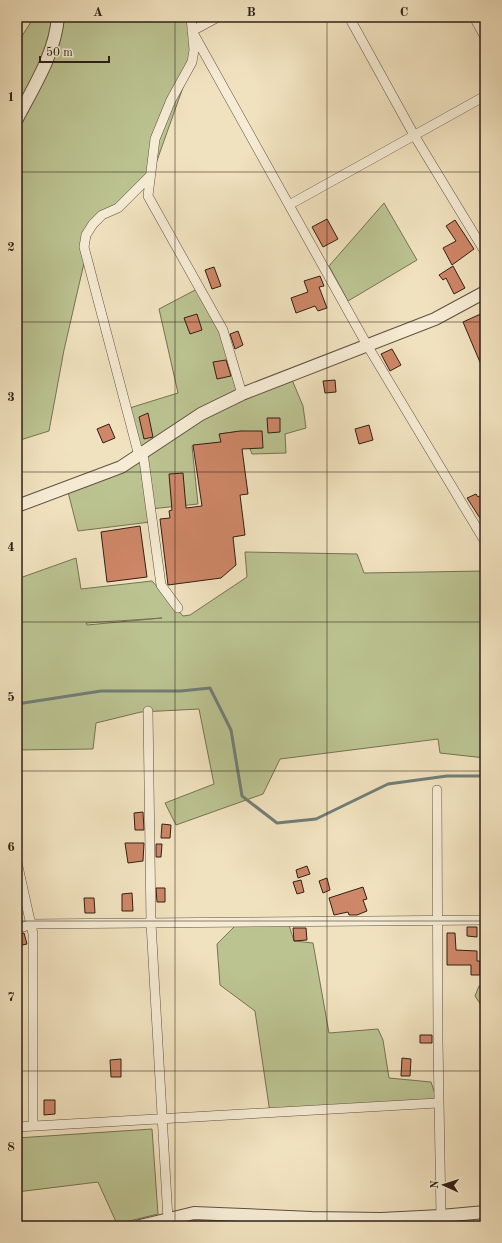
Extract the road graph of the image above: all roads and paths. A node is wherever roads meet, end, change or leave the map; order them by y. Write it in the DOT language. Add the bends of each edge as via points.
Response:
graph roads {
  1 [pos="58,17"];
  2 [pos="190,17"];
  3 [pos="218,17"];
  4 [pos="349,17"];
  5 [pos="474,17"];
  6 [pos="192,31"];
  7 [pos="485,37"];
  8 [pos="485,96"];
  9 [pos="17,118"];
  10 [pos="414,136"];
  11 [pos="150,176"];
  12 [pos="290,204"];
  13 [pos="485,252"];
  14 [pos="485,292"];
  15 [pos="367,345"];
  16 [pos="242,394"];
  17 [pos="141,454"];
  18 [pos="17,506"];
  19 [pos="485,540"];
  20 [pos="178,608"];
  21 [pos="148,711"];
  22 [pos="437,790"];
  23 [pos="17,862"];
  24 [pos="485,920"];
  25 [pos="436,921"];
  26 [pos="151,923"];
  27 [pos="32,924"];
  28 [pos="17,929"];
  29 [pos="438,1104"];
  30 [pos="161,1119"];
  31 [pos="33,1126"];
  32 [pos="17,1127"];
  33 [pos="485,1212"];
  34 [pos="441,1216"];
  35 [pos="168,1219"];
  36 [pos="140,1226"];
  1 -- 9 [label="street" via="52,47"];
  2 -- 6 [label="street"];
  3 -- 6 [label="street"];
  4 -- 10 [label="street"];
  5 -- 7 [label="street"];
  6 -- 11 [label="street" via="192,62 171,100 155,139"];
  6 -- 12 [label="street"];
  8 -- 10 [label="street"];
  10 -- 12 [label="street"];
  10 -- 13 [label="street"];
  11 -- 16 [label="street" via="148,196 223,330"];
  11 -- 17 [label="street" via="118,208 102,215 93,224 86,235 84,247"];
  12 -- 15 [label="street"];
  14 -- 15 [label="street" via="435,319"];
  15 -- 16 [label="street"];
  15 -- 19 [label="street"];
  16 -- 17 [label="street" via="201,414"];
  17 -- 18 [label="street" via="105,474"];
  17 -- 20 [label="street" via="160,585"];
  21 -- 26 [label="street"];
  22 -- 25 [label="street"];
  23 -- 27 [label="street"];
  24 -- 25 [label="street"];
  25 -- 26 [label="street"];
  25 -- 29 [label="street"];
  26 -- 27 [label="street"];
  26 -- 30 [label="street"];
  27 -- 28 [label="street"];
  27 -- 31 [label="street"];
  29 -- 30 [label="street"];
  29 -- 34 [label="street"];
  30 -- 31 [label="street"];
  30 -- 35 [label="street"];
  31 -- 32 [label="street"];
  33 -- 34 [label="street"];
  34 -- 35 [label="street" via="327,1219 194,1213"];
  35 -- 36 [label="street"];
}
